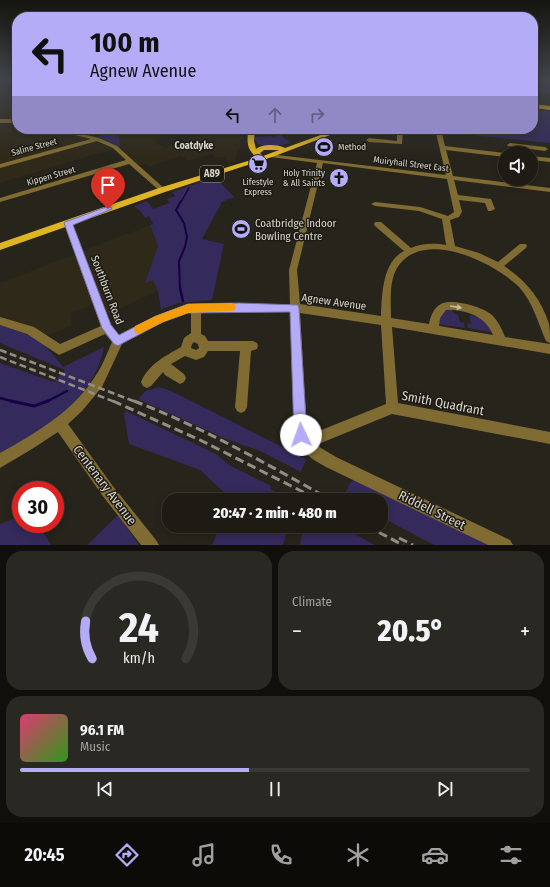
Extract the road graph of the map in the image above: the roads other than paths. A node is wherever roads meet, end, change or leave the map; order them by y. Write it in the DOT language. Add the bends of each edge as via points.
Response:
graph roads {
  1 [pos="538,107"];
  2 [pos="550,108"];
  3 [pos="0,121"];
  4 [pos="12,121"];
  5 [pos="76,134"];
  6 [pos="251,134"];
  7 [pos="328,134"];
  8 [pos="400,134"];
  9 [pos="439,134"];
  10 [pos="97,139"];
  11 [pos="369,140"];
  12 [pos="307,141"];
  13 [pos="510,145"];
  14 [pos="443,148"];
  15 [pos="287,149"];
  16 [pos="547,149"];
  17 [pos="264,153"];
  18 [pos="498,154"];
  19 [pos="538,158"];
  20 [pos="550,158"];
  21 [pos="294,159"];
  22 [pos="131,161"];
  23 [pos="320,162"];
  24 [pos="0,166"];
  25 [pos="450,178"];
  26 [pos="162,190"];
  27 [pos="550,190"];
  28 [pos="454,197"];
  29 [pos="0,200"];
  30 [pos="375,204"];
  31 [pos="491,209"];
  32 [pos="447,218"];
  33 [pos="68,223"];
  34 [pos="378,224"];
  35 [pos="523,246"];
  36 [pos="0,247"];
  37 [pos="451,249"];
  38 [pos="410,252"];
  39 [pos="499,266"];
  40 [pos="196,308"];
  41 [pos="294,308"];
  42 [pos="0,321"];
  43 [pos="387,321"];
  44 [pos="107,328"];
  45 [pos="434,329"];
  46 [pos="196,338"];
  47 [pos="550,338"];
  48 [pos="118,341"];
  49 [pos="501,341"];
  50 [pos="205,346"];
  51 [pos="550,349"];
  52 [pos="186,350"];
  53 [pos="163,363"];
  54 [pos="180,378"];
  55 [pos="147,382"];
  56 [pos="241,407"];
  57 [pos="392,408"];
  58 [pos="59,423"];
  59 [pos="550,438"];
  60 [pos="303,439"];
  61 [pos="0,461"];
  62 [pos="151,545"];
  63 [pos="505,545"];
  1 -- 2 [label="main road"];
  3 -- 4 [label="street"];
  5 -- 10 [label="street"];
  6 -- 17 [label="main road" via="252,148"];
  7 -- 12 [label="main road"];
  8 -- 11 [label="street" via="400,143"];
  9 -- 14 [label="street"];
  10 -- 22 [label="street" via="115,147"];
  10 -- 24 [label="street, Saline Street"];
  12 -- 15 [label="main road"];
  12 -- 17 [label="main road"];
  13 -- 16 [label="street"];
  14 -- 18 [label="street"];
  14 -- 25 [label="street"];
  15 -- 17 [label="main road"];
  15 -- 21 [label="street" via="286,154"];
  16 -- 20 [label="street"];
  17 -- 21 [label="street, Muiryhall Street East"];
  17 -- 26 [label="main road, A89" via="241,164"];
  19 -- 20 [label="street"];
  21 -- 23 [label="street, Muiryhall Street East"];
  22 -- 26 [label="street"];
  22 -- 29 [label="street, Kippen Street"];
  23 -- 25 [label="street, Muiryhall Street East"];
  23 -- 41 [label="street" via="293,270"];
  25 -- 27 [label="street, Muiryhall Street East"];
  25 -- 28 [label="street"];
  26 -- 33 [label="main road, A89"];
  28 -- 31 [label="street" via="488,201"];
  28 -- 32 [label="street" via="458,212 456,216"];
  30 -- 32 [label="street" via="387,208 420,209"];
  32 -- 37 [label="street"];
  33 -- 36 [label="main road, A89"];
  33 -- 44 [label="street, Southburn Road"];
  34 -- 38 [label="street"];
  35 -- 39 [label="street"];
  37 -- 38 [label="street" via="429,248"];
  37 -- 39 [label="street" via="471,253"];
  38 -- 43 [label="street, Smith Quadrant" via="395,263 388,277"];
  39 -- 47 [label="street" via="516,279 535,302"];
  40 -- 41 [label="street, Agnew Avenue"];
  40 -- 46 [label="street"];
  40 -- 48 [label="street, Agnew Avenue" via="173,313"];
  41 -- 43 [label="street, Agnew Avenue"];
  41 -- 60 [label="street"];
  42 -- 44 [label="street" via="30,330 59,350"];
  43 -- 45 [label="street, Agnew Avenue"];
  43 -- 57 [label="street, Smith Quadrant"];
  44 -- 48 [label="street, Southburn Road"];
  45 -- 49 [label="street, Agnew Avenue"];
  45 -- 49 [label="street, one-way" via="435,317 443,307 471,309 491,319"];
  46 -- 50 [label="street" via="204,340"];
  46 -- 52 [label="street" via="188,342"];
  48 -- 58 [label="street" via="99,382"];
  49 -- 51 [label="street, Agnew Avenue"];
  50 -- 52 [label="street" via="196,355"];
  50 -- 56 [label="street" via="249,346"];
  52 -- 53 [label="street"];
  53 -- 54 [label="street" via="169,371"];
  53 -- 55 [label="street"];
  57 -- 59 [label="street, Smith Quadrant"];
  57 -- 60 [label="street"];
  58 -- 61 [label="street"];
  58 -- 62 [label="street, Centenary Avenue" via="107,490"];
  60 -- 63 [label="street, Riddell Street" via="313,452 331,462"];
}
